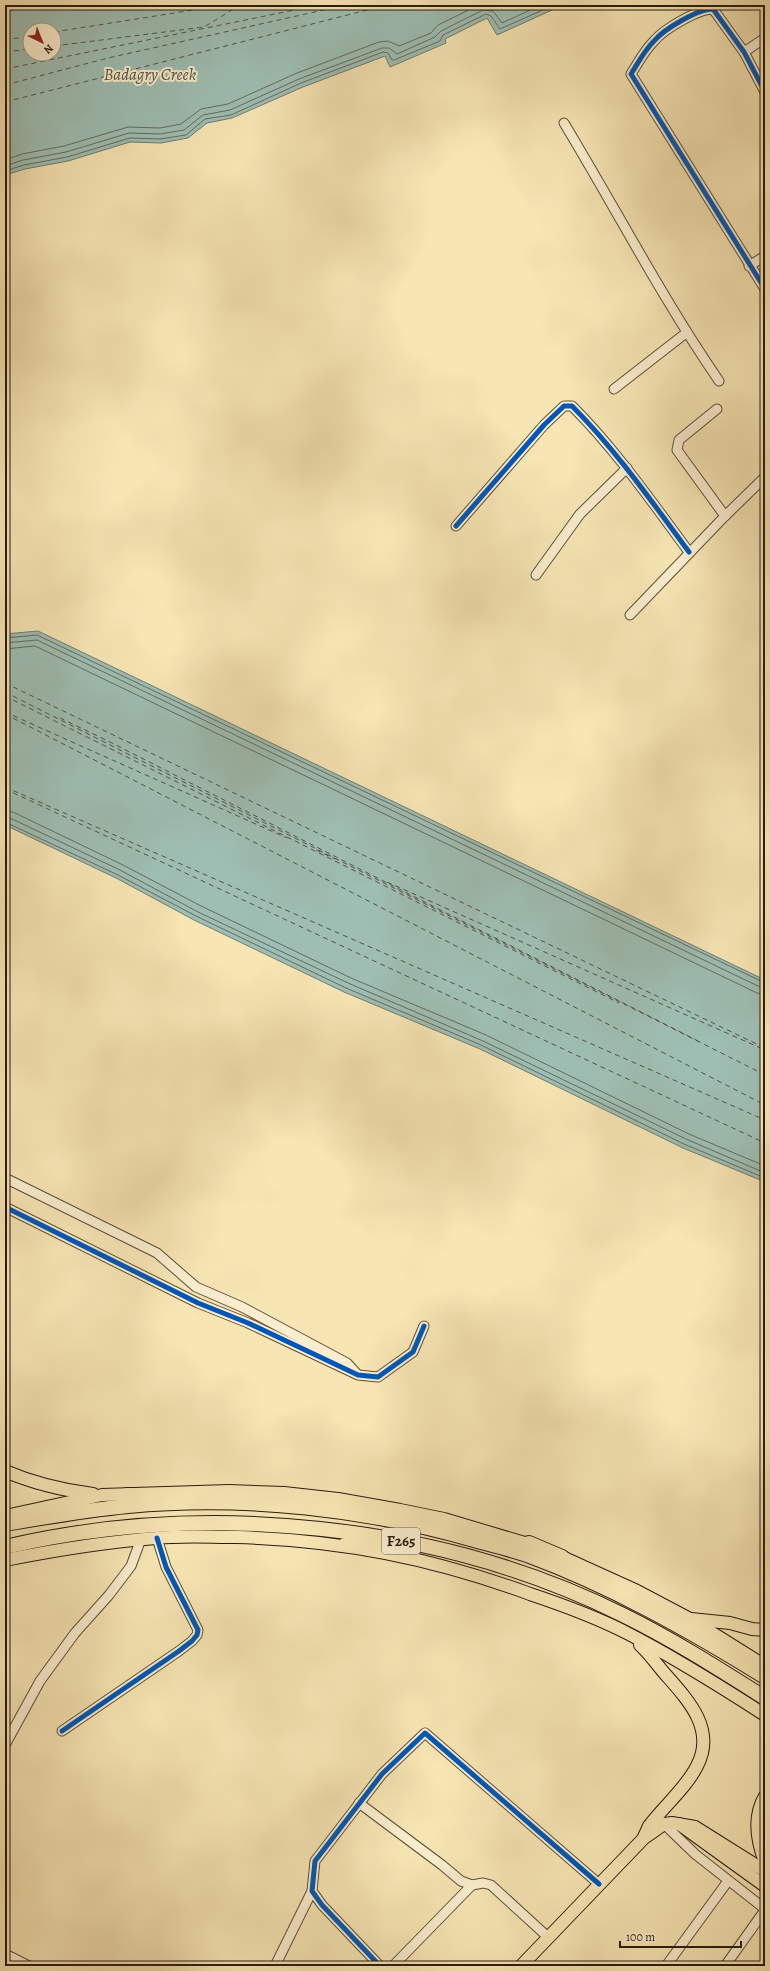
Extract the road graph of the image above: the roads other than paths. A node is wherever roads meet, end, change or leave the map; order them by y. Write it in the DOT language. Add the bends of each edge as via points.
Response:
graph roads {
  1 [pos="765,38"];
  2 [pos="744,52"];
  3 [pos="765,92"];
  4 [pos="564,123"];
  5 [pos="765,256"];
  6 [pos="749,266"];
  7 [pos="765,289"];
  8 [pos="686,333"];
  9 [pos="719,381"];
  10 [pos="614,389"];
  11 [pos="717,409"];
  12 [pos="627,468"];
  13 [pos="765,477"];
  14 [pos="725,516"];
  15 [pos="456,526"];
  16 [pos="689,552"];
  17 [pos="536,575"];
  18 [pos="630,615"];
  19 [pos="5,1178"];
  20 [pos="5,1207"];
  21 [pos="424,1326"];
  22 [pos="358,1375"];
  23 [pos="5,1471"];
  24 [pos="102,1495"];
  25 [pos="169,1499"];
  26 [pos="128,1500"];
  27 [pos="5,1516"];
  28 [pos="5,1524"];
  29 [pos="157,1538"];
  30 [pos="141,1539"];
  31 [pos="348,1540"];
  32 [pos="401,1541"];
  33 [pos="373,1542"];
  34 [pos="5,1547"];
  35 [pos="527,1549"];
  36 [pos="392,1553"];
  37 [pos="5,1560"];
  38 [pos="580,1570"];
  39 [pos="690,1619"];
  40 [pos="765,1630"];
  41 [pos="628,1634"];
  42 [pos="765,1666"];
  43 [pos="765,1677"];
  44 [pos="765,1698"];
  45 [pos="765,1714"];
  46 [pos="62,1731"];
  47 [pos="5,1745"];
  48 [pos="765,1796"];
  49 [pos="360,1803"];
  50 [pos="664,1824"];
  51 [pos="678,1824"];
  52 [pos="644,1838"];
  53 [pos="765,1862"];
  54 [pos="765,1872"];
  55 [pos="728,1881"];
  56 [pos="599,1884"];
  57 [pos="472,1885"];
  58 [pos="765,1886"];
  59 [pos="312,1891"];
  60 [pos="765,1910"];
  61 [pos="549,1938"];
  62 [pos="9,1956"];
  63 [pos="5,1966"];
  64 [pos="29,1966"];
  65 [pos="275,1966"];
  66 [pos="380,1966"];
  67 [pos="393,1966"];
  68 [pos="521,1966"];
  69 [pos="666,1966"];
  70 [pos="725,1966"];
  1 -- 2 [label="street"];
  2 -- 3 [label="street"];
  2 -- 6 [label="street" via="713,9 706,9 655,39 644,52 632,74"];
  4 -- 8 [label="street"];
  5 -- 6 [label="street"];
  6 -- 7 [label="street"];
  8 -- 9 [label="street"];
  8 -- 10 [label="street"];
  11 -- 14 [label="street" via="679,440 677,450"];
  12 -- 15 [label="street" via="572,406 564,406 544,425"];
  12 -- 16 [label="street"];
  12 -- 17 [label="street" via="580,514"];
  13 -- 14 [label="street"];
  14 -- 16 [label="street"];
  16 -- 18 [label="street"];
  19 -- 22 [label="street" via="157,1253 196,1287 242,1307 347,1363"];
  20 -- 22 [label="street" via="198,1303 248,1323"];
  21 -- 22 [label="street" via="413,1352 378,1377"];
  23 -- 24 [label="main road" via="60,1490"];
  24 -- 26 [label="main road"];
  24 -- 27 [label="main road"];
  25 -- 26 [label="highway, F265"];
  25 -- 26 [label="highway" via="152,1497"];
  25 -- 35 [label="highway, F265" via="274,1506 366,1516"];
  26 -- 28 [label="highway, F265"];
  29 -- 30 [label="main road"];
  29 -- 31 [label="main road"];
  29 -- 46 [label="street" via="166,1567 198,1630 197,1635 179,1651"];
  30 -- 37 [label="main road" via="52,1550"];
  30 -- 47 [label="street" via="131,1566 75,1633 40,1681"];
  31 -- 32 [label="highway, F265"];
  31 -- 33 [label="highway"];
  31 -- 34 [label="highway, F265" via="283,1526 190,1524 135,1526"];
  31 -- 36 [label="main road"];
  32 -- 33 [label="highway"];
  32 -- 44 [label="highway, F265" via="514,1570 567,1590 622,1614 671,1640"];
  33 -- 36 [label="highway"];
  35 -- 38 [label="highway, F265"];
  35 -- 38 [label="highway" via="562,1557"];
  36 -- 41 [label="main road" via="487,1578 570,1608"];
  38 -- 39 [label="main road"];
  38 -- 43 [label="highway, F265"];
  39 -- 40 [label="main road"];
  39 -- 42 [label="main road"];
  41 -- 45 [label="main road"];
  41 -- 52 [label="main road" via="650,1655 688,1702 702,1726 704,1736 702,1756 697,1768 648,1826"];
  48 -- 53 [label="main road" via="761,1802 757,1836"];
  49 -- 56 [label="street" via="382,1774 425,1733"];
  49 -- 57 [label="street" via="461,1881"];
  49 -- 59 [label="street" via="315,1861"];
  50 -- 51 [label="main road"];
  50 -- 52 [label="main road"];
  50 -- 55 [label="street"];
  51 -- 54 [label="main road" via="695,1827"];
  51 -- 58 [label="main road"];
  52 -- 56 [label="main road"];
  55 -- 60 [label="street"];
  55 -- 69 [label="street"];
  56 -- 61 [label="main road"];
  57 -- 61 [label="street" via="483,1882 491,1885"];
  57 -- 67 [label="street"];
  59 -- 65 [label="street"];
  59 -- 66 [label="street"];
  60 -- 70 [label="street"];
  61 -- 68 [label="main road"];
  62 -- 63 [label="street"];
  62 -- 64 [label="street"];
}
